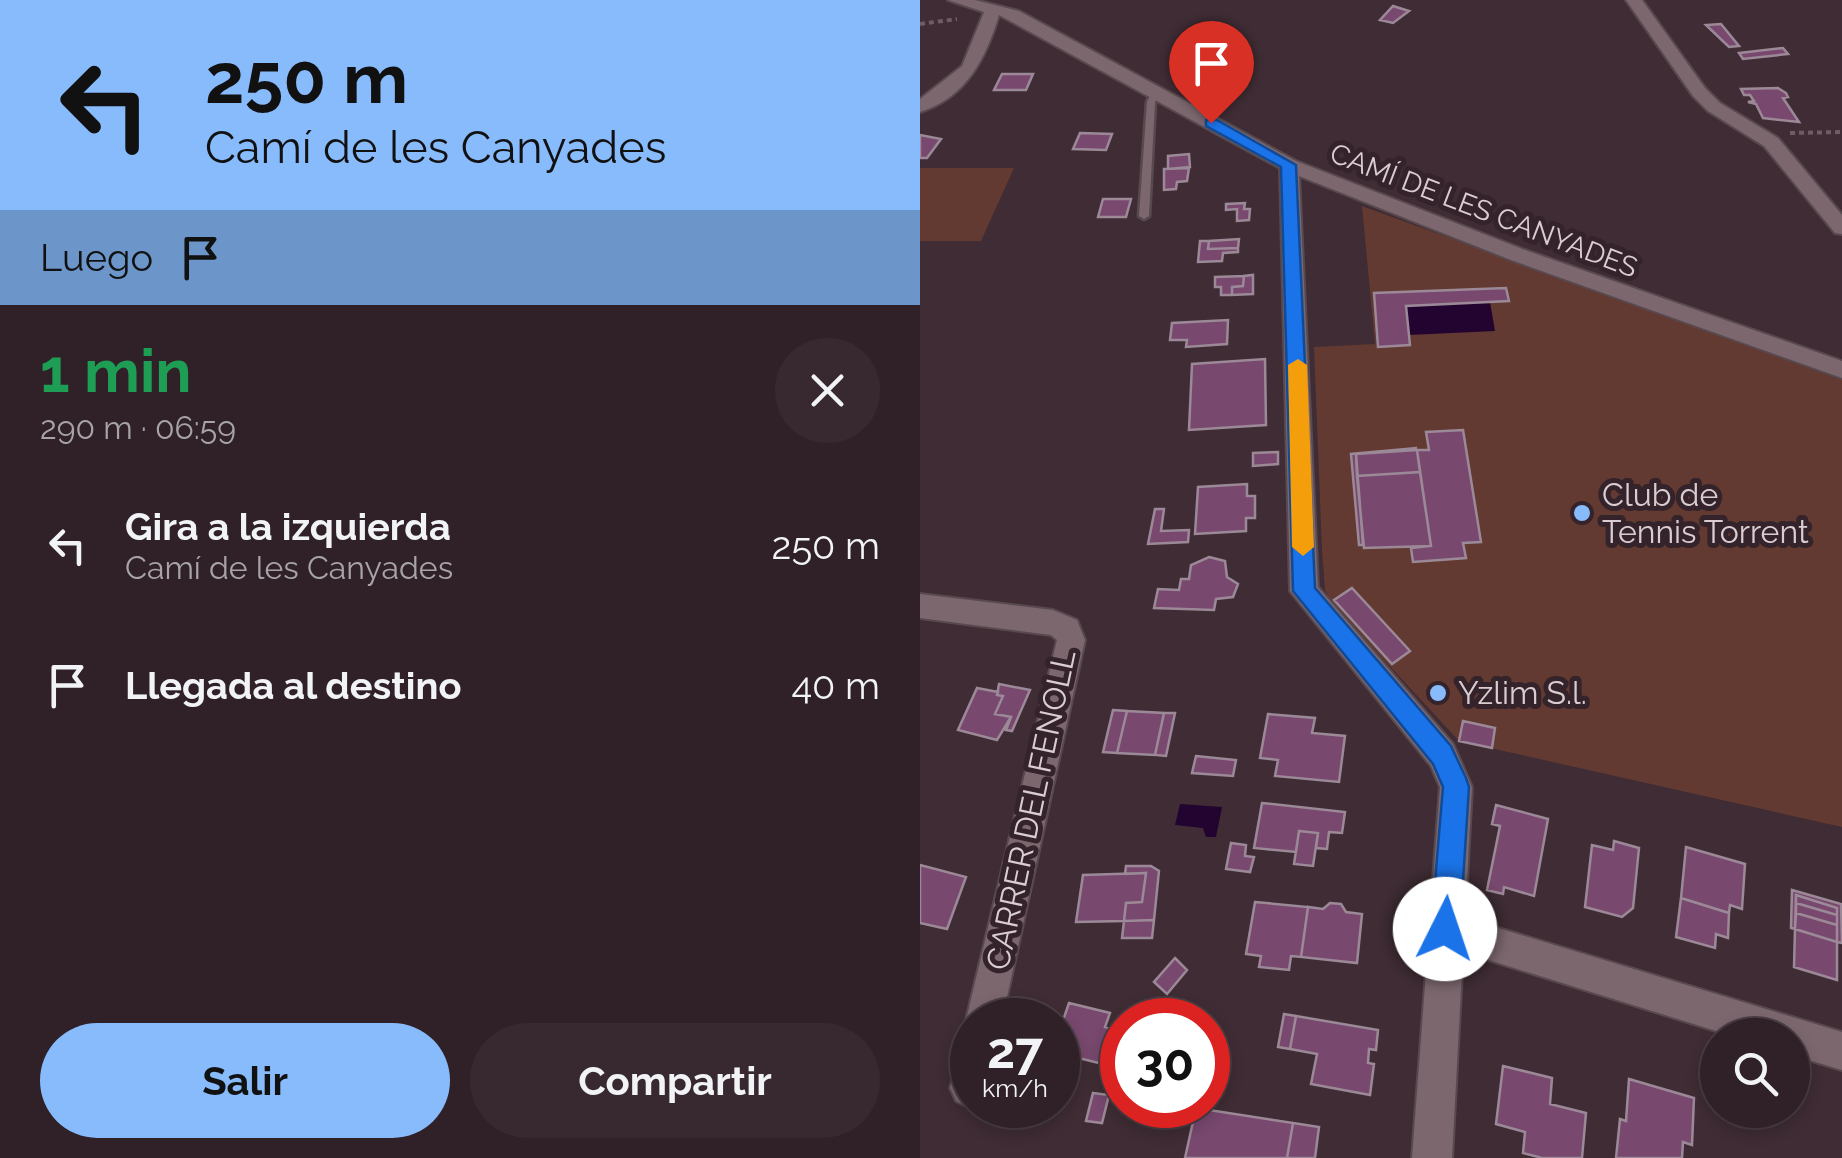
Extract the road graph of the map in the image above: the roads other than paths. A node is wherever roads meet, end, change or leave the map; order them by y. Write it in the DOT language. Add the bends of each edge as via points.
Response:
graph roads {
  1 [pos="956,0"];
  2 [pos="1634,0"];
  3 [pos="993,10"];
  4 [pos="962,80"];
  5 [pos="1156,91"];
  6 [pos="920,92"];
  7 [pos="920,107"];
  8 [pos="1288,165"];
  9 [pos="1144,216"];
  10 [pos="1842,228"];
  11 [pos="1842,370"];
  12 [pos="920,606"];
  13 [pos="1445,929"];
  14 [pos="989,998"];
  15 [pos="1732,1018"];
  16 [pos="1810,1042"];
  17 [pos="1842,1052"];
  18 [pos="1432,1158"];
  1 -- 3 [label="street, CAMÍ DE LES CANYADES"];
  2 -- 10 [label="street" via="1700,92 1771,142"];
  3 -- 4 [label="street"];
  3 -- 5 [label="street, CAMÍ DE LES CANYADES" via="1014,14"];
  4 -- 6 [label="street"];
  4 -- 7 [label="street"];
  5 -- 8 [label="street, CAMÍ DE LES CANYADES"];
  5 -- 9 [label="lane"];
  8 -- 11 [label="street, CAMÍ DE LES CANYADES" via="1518,256"];
  8 -- 13 [label="street" via="1304,591 1442,755 1456,787"];
  12 -- 14 [label="street, CARRER DEL FENOLL" via="1053,623 1068,630 1071,640"];
  13 -- 15 [label="street"];
  13 -- 18 [label="street"];
  16 -- 17 [label="street"];
}
